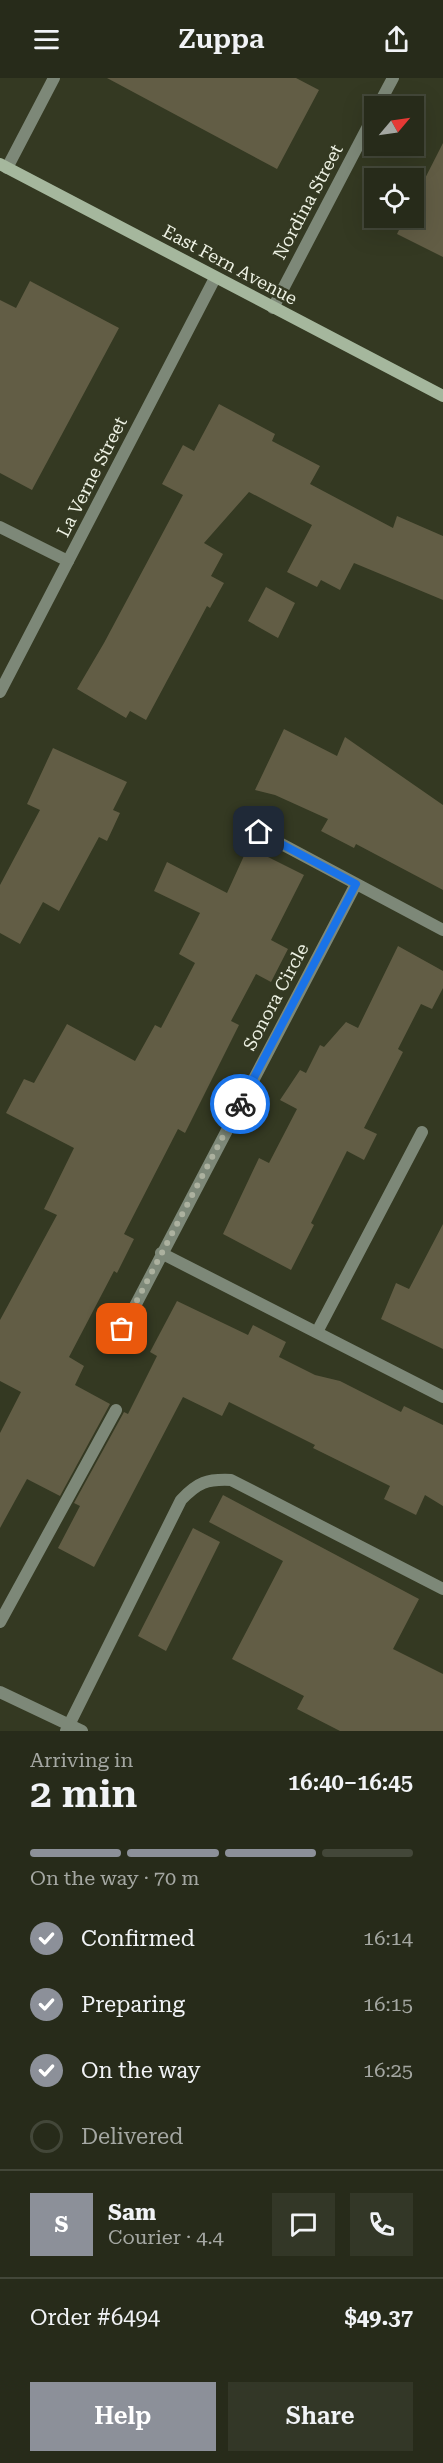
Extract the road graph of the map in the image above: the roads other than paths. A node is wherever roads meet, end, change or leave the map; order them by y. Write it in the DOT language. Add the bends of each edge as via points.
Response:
graph roads {
  1 [pos="54,78"];
  2 [pos="393,78"];
  3 [pos="383,96"];
  4 [pos="364,134"];
  5 [pos="4,166"];
  6 [pos="215,278"];
  7 [pos="273,308"];
  8 [pos="443,396"];
  9 [pos="0,527"];
  10 [pos="68,561"];
  11 [pos="0,692"];
  12 [pos="259,832"];
  13 [pos="356,884"];
  14 [pos="443,930"];
  15 [pos="422,1132"];
  16 [pos="161,1253"];
  17 [pos="317,1332"];
  18 [pos="113,1348"];
  19 [pos="443,1397"];
  20 [pos="116,1410"];
  21 [pos="443,1589"];
  22 [pos="0,1622"];
  23 [pos="0,1692"];
  24 [pos="68,1728"];
  25 [pos="82,1731"];
  1 -- 5 [label="street"];
  2 -- 3 [label="street"];
  4 -- 7 [label="street, Nordina Street"];
  5 -- 6 [label="street, East Fern Avenue"];
  6 -- 7 [label="street, East Fern Avenue"];
  6 -- 10 [label="street, La Verne Street"];
  7 -- 8 [label="street, East Fern Avenue"];
  9 -- 10 [label="street"];
  10 -- 11 [label="street, La Verne Street"];
  12 -- 13 [label="street"];
  13 -- 14 [label="street"];
  13 -- 16 [label="street, Sonora Circle"];
  15 -- 17 [label="street"];
  16 -- 17 [label="street"];
  16 -- 18 [label="street, Sonora Circle"];
  17 -- 19 [label="street"];
  20 -- 22 [label="street"];
  21 -- 24 [label="street" via="231,1480 213,1479 194,1486 181,1500"];
  23 -- 24 [label="street"];
  24 -- 25 [label="street"];
}
